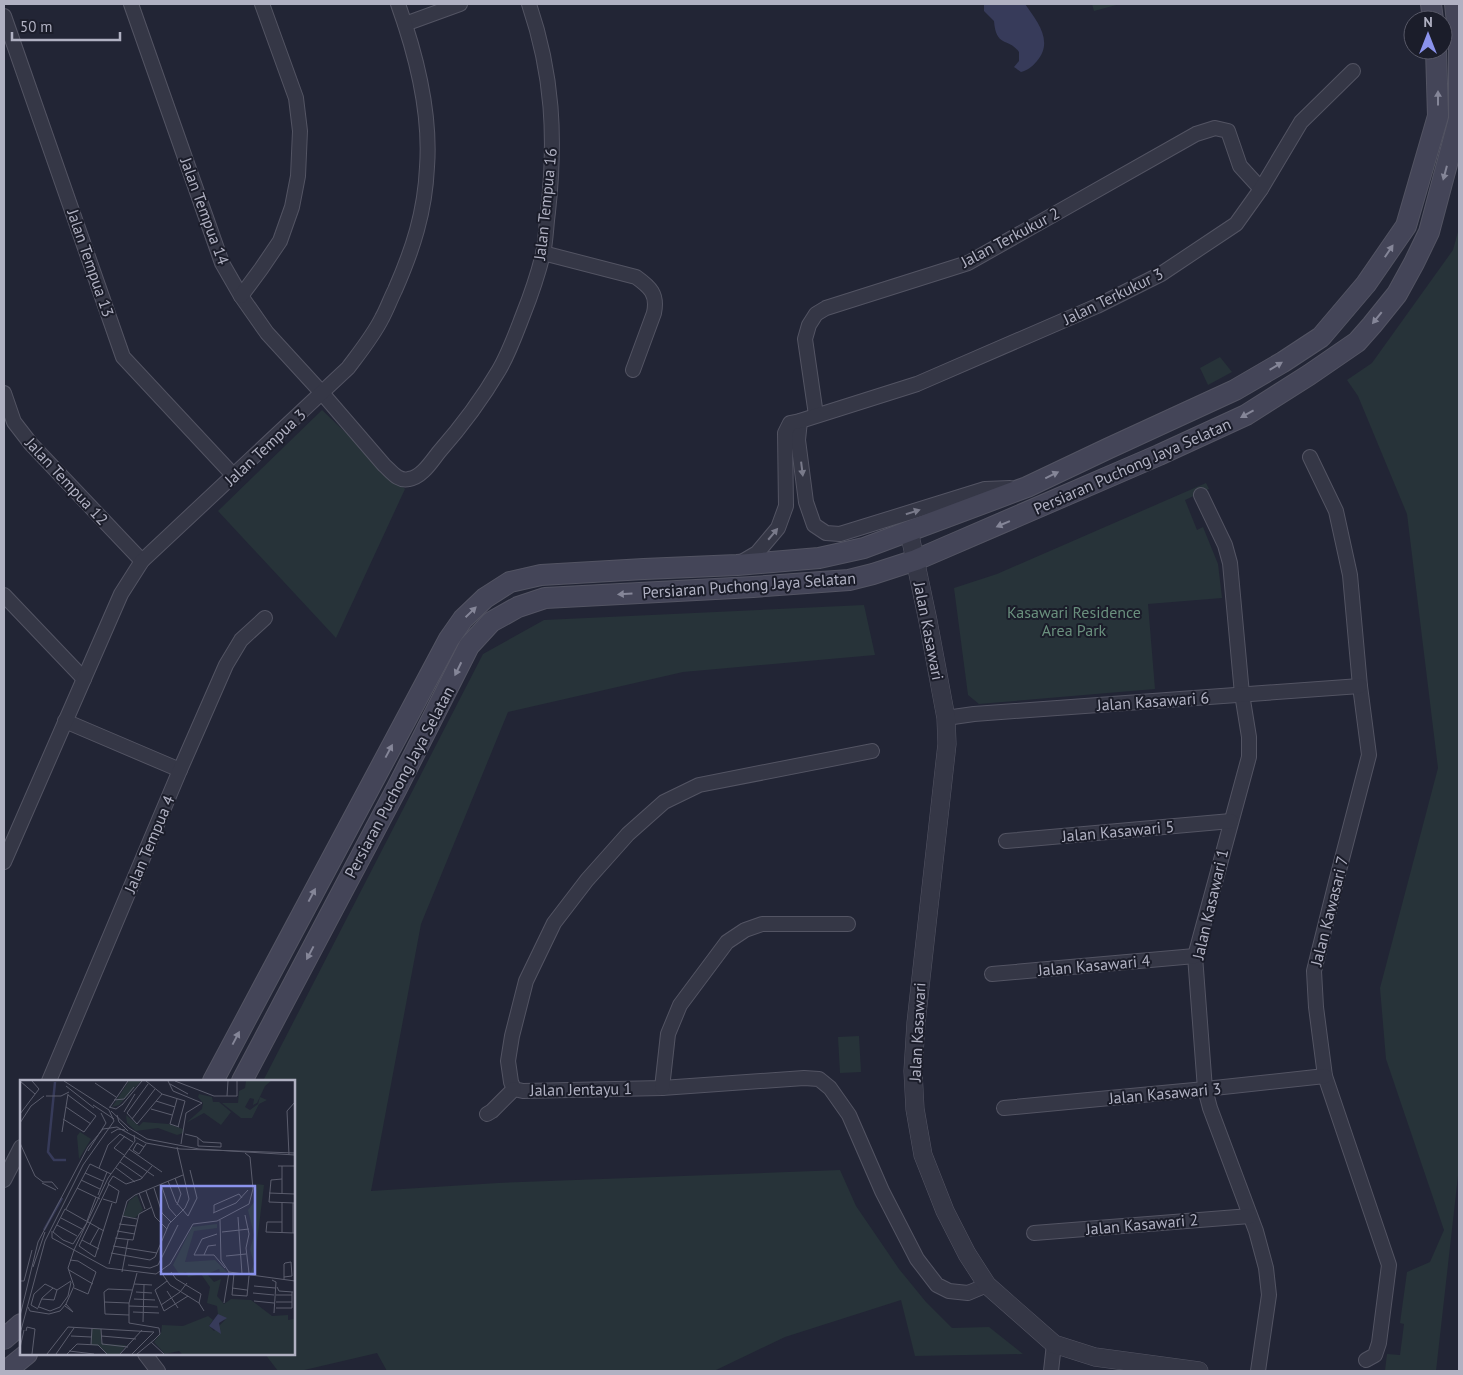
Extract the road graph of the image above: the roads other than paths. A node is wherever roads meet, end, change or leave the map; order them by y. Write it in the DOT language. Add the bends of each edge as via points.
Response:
graph roads {
  1 [pos="132,4"];
  2 [pos="262,4"];
  3 [pos="398,4"];
  4 [pos="460,4"];
  5 [pos="530,4"];
  6 [pos="1455,4"];
  7 [pos="4,16"];
  8 [pos="405,24"];
  9 [pos="1436,60"];
  10 [pos="1353,71"];
  11 [pos="1261,189"];
  12 [pos="543,253"];
  13 [pos="241,296"];
  14 [pos="633,370"];
  15 [pos="4,393"];
  16 [pos="322,393"];
  17 [pos="816,415"];
  18 [pos="800,421"];
  19 [pos="1310,457"];
  20 [pos="234,476"];
  21 [pos="1027,487"];
  22 [pos="1201,495"];
  23 [pos="909,531"];
  24 [pos="916,560"];
  25 [pos="142,561"];
  26 [pos="736,566"];
  27 [pos="4,595"];
  28 [pos="265,618"];
  29 [pos="84,679"];
  30 [pos="1360,686"];
  31 [pos="1242,694"];
  32 [pos="946,718"];
  33 [pos="65,721"];
  34 [pos="872,751"];
  35 [pos="180,770"];
  36 [pos="1230,821"];
  37 [pos="1006,842"];
  38 [pos="4,862"];
  39 [pos="848,924"];
  40 [pos="1195,956"];
  41 [pos="992,974"];
  42 [pos="1325,1076"];
  43 [pos="49,1080"];
  44 [pos="214,1080"];
  45 [pos="243,1080"];
  46 [pos="662,1088"];
  47 [pos="514,1089"];
  48 [pos="1205,1089"];
  49 [pos="1004,1108"];
  50 [pos="487,1114"];
  51 [pos="20,1149"];
  52 [pos="4,1180"];
  53 [pos="1250,1216"];
  54 [pos="1034,1233"];
  55 [pos="987,1285"];
  56 [pos="20,1325"];
  57 [pos="4,1339"];
  58 [pos="1054,1344"];
  59 [pos="26,1355"];
  60 [pos="146,1355"];
  61 [pos="1366,1360"];
  62 [pos="1128,1367"];
  63 [pos="4,1368"];
  64 [pos="6,1371"];
  65 [pos="158,1371"];
  66 [pos="1051,1371"];
  67 [pos="1199,1371"];
  68 [pos="1258,1371"];
  1 -- 13 [label="street, Jalan Tempua 14" via="222,263"];
  2 -- 13 [label="street" via="296,98 300,131 298,176 280,241"];
  3 -- 8 [label="street, Jalan Tempua 3"];
  4 -- 8 [label="street"];
  5 -- 12 [label="street, Jalan Tempua 16" via="549,84 553,126 551,187"];
  6 -- 24 [label="main road, Persiaran Puchong Jaya Selatan, one-way" via="1459,119 1429,232 1397,294 1357,342 1246,415"];
  7 -- 20 [label="street, Jalan Tempua 13" via="123,357"];
  8 -- 16 [label="street, Jalan Tempua 3" via="420,83 426,124 428,166 416,236 382,318 348,368"];
  21 -- 9 [label="main road, Persiaran Puchong Jaya Selatan, one-way" via="1235,390 1321,336 1366,284 1406,226 1438,116"];
  10 -- 11 [label="street, Jalan Terkukur 3" via="1301,122"];
  11 -- 17 [label="street, Jalan Terkukur 3" via="1236,224 1161,274 918,384"];
  11 -- 17 [label="street, Jalan Terkukur 2" via="1240,166 1228,131 1215,128 1196,134 968,263 826,308 816,314 805,339"];
  12 -- 14 [label="street" via="636,277 647,284 656,303"];
  12 -- 16 [label="street, Jalan Tempua 16" via="531,294 499,369 462,426 420,474 409,480 392,473"];
  13 -- 16 [label="street, Jalan Tempua 14" via="267,333"];
  15 -- 25 [label="street, Jalan Tempua 12" via="14,422 32,444"];
  16 -- 20 [label="street, Jalan Tempua 3"];
  17 -- 18 [label="street, Jalan Terkukur 3"];
  18 -- 21 [label="street, one-way" via="798,440 806,502 814,525 826,533 840,534 985,490"];
  26 -- 18 [label="street, one-way" via="757,553 778,528 786,506 786,433 790,423"];
  19 -- 30 [label="street, Jalan Kawasari 7" via="1336,511 1350,576"];
  20 -- 25 [label="street, Jalan Tempua 3"];
  21 -- 23 [label="main road, Persiaran Puchong Jaya Selatan"];
  22 -- 31 [label="street, Jalan Kasawari 1" via="1230,563"];
  23 -- 24 [label="street, Jalan Kasawari"];
  23 -- 26 [label="main road, Persiaran Puchong Jaya Selatan" via="864,548 819,558"];
  24 -- 32 [label="street, Jalan Kasawari"];
  24 -- 45 [label="main road, Persiaran Puchong Jaya Selatan, one-way" via="849,580 545,598 518,607 491,622 469,646"];
  25 -- 29 [label="street, Jalan Tempua 3" via="121,594"];
  44 -- 26 [label="main road, Persiaran Puchong Jaya Selatan, one-way" via="449,639 463,619 485,598 510,582 541,575"];
  27 -- 29 [label="street"];
  28 -- 35 [label="street, Jalan Tempua 4" via="241,640 226,665"];
  29 -- 33 [label="street, Jalan Tempua 3"];
  30 -- 31 [label="street, Jalan Kasawari 6"];
  30 -- 42 [label="street, Jalan Kawasari 7" via="1369,756 1314,971"];
  31 -- 32 [label="street, Jalan Kasawari 6"];
  31 -- 36 [label="street, Jalan Kasawari 1" via="1249,757"];
  32 -- 55 [label="street, Jalan Kasawari" via="947,744 916,1023 915,1100 923,1155 945,1211"];
  33 -- 35 [label="street"];
  33 -- 38 [label="street, Jalan Tempua 3"];
  34 -- 47 [label="street, Jalan Jentayu 1" via="699,785 664,802 628,834 554,923 526,981 508,1061"];
  35 -- 43 [label="street, Jalan Tempua 4"];
  36 -- 37 [label="street, Jalan Kasawari 5"];
  36 -- 40 [label="street, Jalan Kasawari 1"];
  39 -- 46 [label="street" via="762,924 727,942 680,1005 668,1034"];
  40 -- 41 [label="street, Jalan Kasawari 4"];
  40 -- 48 [label="street, Jalan Kasawari 1"];
  42 -- 48 [label="street, Jalan Kasawari 3"];
  42 -- 61 [label="street, Jalan Kawasari 7" via="1388,1265 1379,1343 1375,1355"];
  46 -- 47 [label="street, Jalan Jentayu 1"];
  46 -- 55 [label="street, Jalan Jentayu 1" via="819,1079 830,1088 849,1115 916,1259 937,1285 948,1291 968,1293"];
  47 -- 50 [label="street"];
  48 -- 49 [label="street, Jalan Kasawari 3"];
  48 -- 53 [label="street, Jalan Kasawari 1"];
  51 -- 52 [label="street"];
  53 -- 54 [label="street, Jalan Kasawari 2"];
  53 -- 68 [label="street, Jalan Kasawari 1" via="1266,1268 1269,1295"];
  55 -- 58 [label="street, Jalan Kasawari"];
  56 -- 57 [label="main road"];
  58 -- 62 [label="street, Jalan Kasawari"];
  58 -- 66 [label="street"];
  59 -- 64 [label="main road"];
  60 -- 65 [label="street"];
  62 -- 67 [label="street, Jalan Kasawari"];
  63 -- 64 [label="street"];
}
